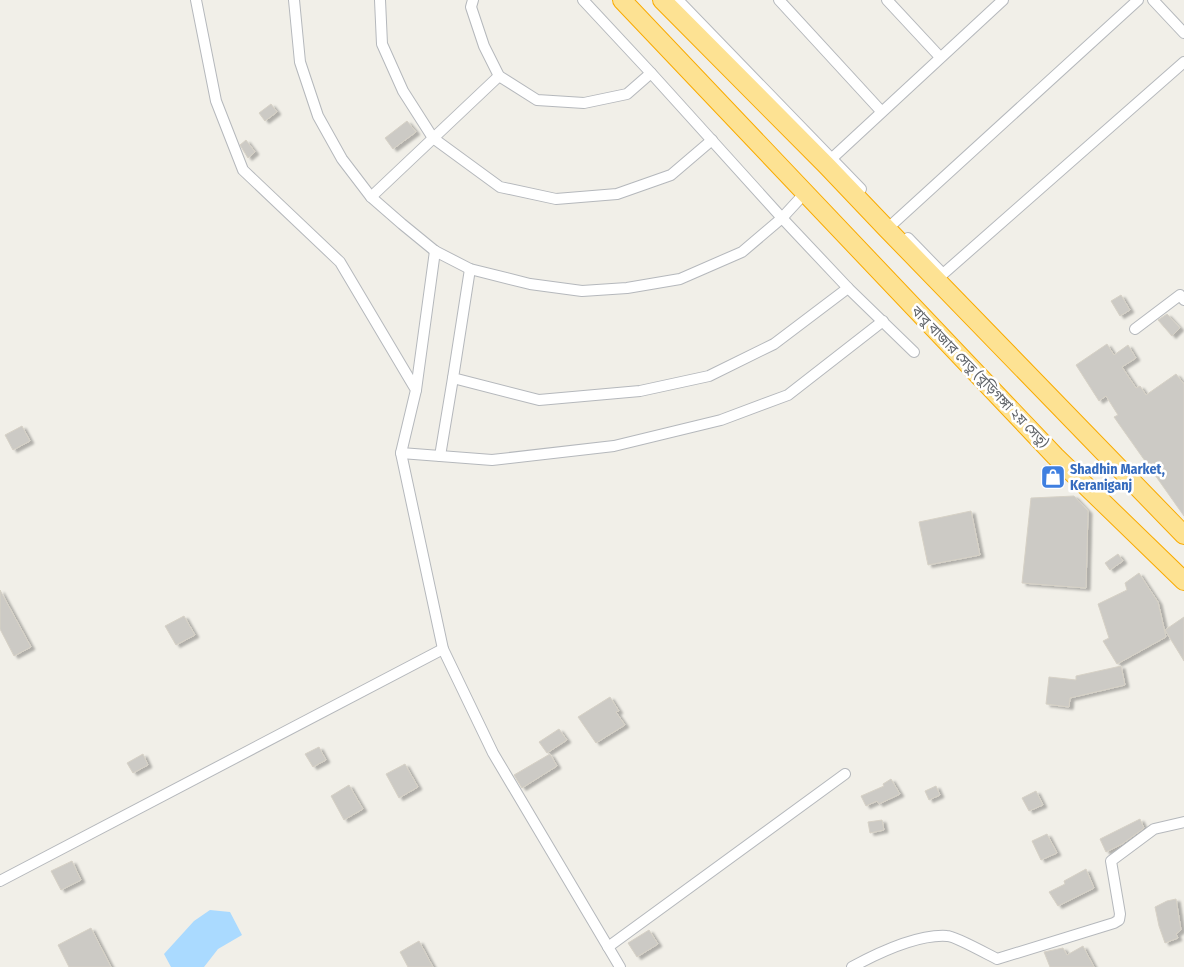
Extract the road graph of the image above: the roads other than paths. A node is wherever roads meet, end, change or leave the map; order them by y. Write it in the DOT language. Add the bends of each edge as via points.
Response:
graph roads {
  1 [pos="196,0"];
  2 [pos="294,0"];
  3 [pos="380,0"];
  4 [pos="472,0"];
  5 [pos="583,0"];
  6 [pos="622,0"];
  7 [pos="662,0"];
  8 [pos="678,0"];
  9 [pos="779,0"];
  10 [pos="887,0"];
  11 [pos="1003,0"];
  12 [pos="1138,0"];
  13 [pos="1153,0"];
  14 [pos="1184,34"];
  15 [pos="940,57"];
  16 [pos="1184,62"];
  17 [pos="651,72"];
  18 [pos="499,76"];
  19 [pos="881,111"];
  20 [pos="433,138"];
  21 [pos="712,140"];
  22 [pos="829,161"];
  23 [pos="804,194"];
  24 [pos="371,197"];
  25 [pos="782,218"];
  26 [pos="890,226"];
  27 [pos="435,251"];
  28 [pos="470,269"];
  29 [pos="848,288"];
  30 [pos="1184,299"];
  31 [pos="883,321"];
  32 [pos="1135,329"];
  33 [pos="914,352"];
  34 [pos="453,378"];
  35 [pos="416,390"];
  36 [pos="401,453"];
  37 [pos="440,456"];
  38 [pos="1182,528"];
  39 [pos="1184,581"];
  40 [pos="443,649"];
  41 [pos="845,774"];
  42 [pos="1184,822"];
  43 [pos="0,881"];
  44 [pos="608,947"];
  45 [pos="620,967"];
  46 [pos="852,967"];
  1 -- 35 [label="street" via="216,101 243,170 340,262"];
  2 -- 24 [label="street" via="300,62 318,116 342,159"];
  3 -- 20 [label="street" via="382,44 403,91"];
  4 -- 18 [label="street" via="471,7 484,46"];
  5 -- 17 [label="street"];
  6 -- 23 [label="highway, বাবু বাজার সেতু (বুড়িগঙ্গা ২য় সেতু)"];
  7 -- 22 [label="highway"];
  8 -- 22 [label="street"];
  9 -- 19 [label="street"];
  10 -- 15 [label="street"];
  11 -- 15 [label="street"];
  12 -- 26 [label="street"];
  13 -- 14 [label="street"];
  15 -- 19 [label="street"];
  16 -- 26 [label="street" via="943,274"];
  17 -- 18 [label="street" via="626,94 584,103 538,100"];
  17 -- 21 [label="street"];
  18 -- 20 [label="street"];
  19 -- 22 [label="street"];
  20 -- 21 [label="street" via="500,187 556,199 617,194 671,174"];
  20 -- 24 [label="street"];
  21 -- 25 [label="street"];
  22 -- 26 [label="highway"];
  23 -- 25 [label="street"];
  23 -- 39 [label="highway, বাবু বাজার সেতু (বুড়িগঙ্গা ২য় সেতু)" via="1055,456"];
  24 -- 27 [label="street"];
  25 -- 28 [label="street" via="742,252 671,281 582,291 530,284"];
  25 -- 29 [label="street"];
  26 -- 38 [label="highway"];
  27 -- 28 [label="street"];
  27 -- 35 [label="street"];
  28 -- 34 [label="street"];
  29 -- 31 [label="street"];
  29 -- 34 [label="street" via="774,344 709,376 640,391 539,400"];
  30 -- 32 [label="street" via="1180,295"];
  31 -- 33 [label="street"];
  31 -- 37 [label="street" via="788,395 720,420 614,446 492,460"];
  34 -- 37 [label="street"];
  35 -- 36 [label="street"];
  36 -- 37 [label="street"];
  36 -- 40 [label="street"];
  40 -- 43 [label="street"];
  40 -- 44 [label="street" via="493,753"];
  41 -- 44 [label="street"];
  42 -- 46 [label="street" via="1154,829 1111,860 1120,914 1114,923 997,958 949,936 917,939 880,952"];
  44 -- 45 [label="street"];
}
